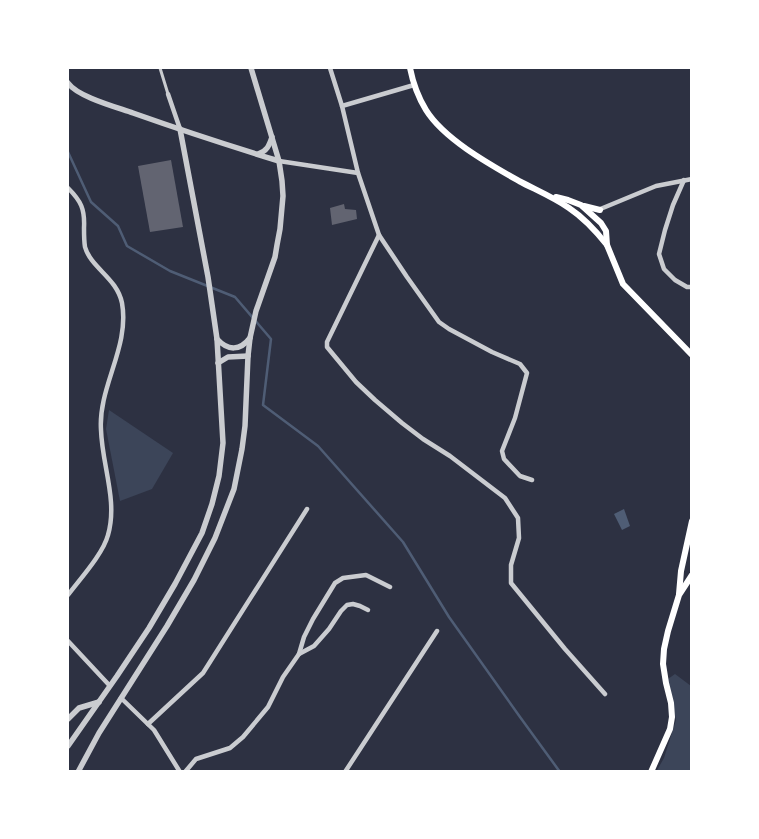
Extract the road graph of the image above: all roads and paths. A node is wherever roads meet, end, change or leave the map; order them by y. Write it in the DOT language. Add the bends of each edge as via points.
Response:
graph roads {
  1 [pos="160,68"];
  2 [pos="251,68"];
  3 [pos="330,68"];
  4 [pos="410,68"];
  5 [pos="68,83"];
  6 [pos="414,85"];
  7 [pos="168,94"];
  8 [pos="342,106"];
  9 [pos="180,129"];
  10 [pos="272,137"];
  11 [pos="258,154"];
  12 [pos="279,161"];
  13 [pos="358,172"];
  14 [pos="692,179"];
  15 [pos="684,180"];
  16 [pos="68,188"];
  17 [pos="550,196"];
  18 [pos="581,205"];
  19 [pos="600,210"];
  20 [pos="591,214"];
  21 [pos="582,218"];
  22 [pos="379,235"];
  23 [pos="607,245"];
  24 [pos="692,287"];
  25 [pos="250,338"];
  26 [pos="216,339"];
  27 [pos="692,355"];
  28 [pos="248,356"];
  29 [pos="218,363"];
  30 [pos="532,480"];
  31 [pos="307,510"];
  32 [pos="692,521"];
  33 [pos="692,575"];
  34 [pos="390,587"];
  35 [pos="68,595"];
  36 [pos="679,595"];
  37 [pos="368,610"];
  38 [pos="437,631"];
  39 [pos="68,641"];
  40 [pos="299,654"];
  41 [pos="110,686"];
  42 [pos="605,694"];
  43 [pos="121,698"];
  44 [pos="99,702"];
  45 [pos="68,719"];
  46 [pos="148,724"];
  47 [pos="68,746"];
  48 [pos="78,772"];
  49 [pos="180,772"];
  50 [pos="186,772"];
  51 [pos="345,772"];
  52 [pos="651,772"];
  1 -- 7 [label="street"];
  2 -- 10 [label="street"];
  3 -- 8 [label="street"];
  4 -- 6 [label="main road"];
  5 -- 9 [label="street" via="76,91 96,100"];
  6 -- 8 [label="street"];
  6 -- 17 [label="main road" via="439,127 478,157"];
  7 -- 9 [label="street"];
  8 -- 13 [label="street"];
  9 -- 11 [label="street"];
  9 -- 26 [label="street" via="208,276"];
  10 -- 11 [label="street" via="264,152"];
  10 -- 12 [label="street"];
  11 -- 12 [label="street"];
  12 -- 13 [label="street"];
  12 -- 25 [label="street" via="283,196 280,229 275,257"];
  13 -- 22 [label="street"];
  14 -- 15 [label="street"];
  15 -- 19 [label="street" via="656,186"];
  15 -- 24 [label="street" via="659,254 664,270 675,280"];
  16 -- 35 [label="street" via="83,207 85,247 110,278 122,304 119,348 100,416 112,519 108,538 100,553"];
  17 -- 18 [label="main road"];
  17 -- 21 [label="main road"];
  18 -- 19 [label="main road"];
  18 -- 20 [label="main road"];
  19 -- 20 [label="street"];
  20 -- 21 [label="street"];
  20 -- 23 [label="main road" via="606,231"];
  21 -- 23 [label="main road"];
  22 -- 30 [label="street" via="439,322 520,364 527,372 502,451 504,459 520,476"];
  22 -- 42 [label="street" via="327,347 356,382 402,423 505,498 518,518 519,538 511,564 511,583"];
  23 -- 27 [label="main road" via="623,284"];
  25 -- 26 [label="street" via="234,348"];
  25 -- 28 [label="street"];
  26 -- 29 [label="street"];
  28 -- 29 [label="street" via="228,357"];
  28 -- 43 [label="street" via="245,426 234,489 194,580"];
  29 -- 41 [label="street" via="223,443 212,504 202,533 175,584"];
  31 -- 46 [label="street" via="203,673"];
  32 -- 36 [label="main road"];
  33 -- 36 [label="main road"];
  34 -- 40 [label="street" via="366,575 343,578 335,583 313,619"];
  36 -- 52 [label="main road" via="668,631 663,664 672,718"];
  37 -- 40 [label="street" via="347,605 314,646"];
  38 -- 51 [label="street"];
  39 -- 41 [label="street"];
  40 -- 50 [label="street" via="268,708 243,737 230,748 196,759"];
  41 -- 44 [label="street"];
  43 -- 46 [label="street"];
  43 -- 48 [label="street"];
  44 -- 45 [label="street" via="79,708"];
  44 -- 47 [label="street"];
  46 -- 49 [label="street"];
}
